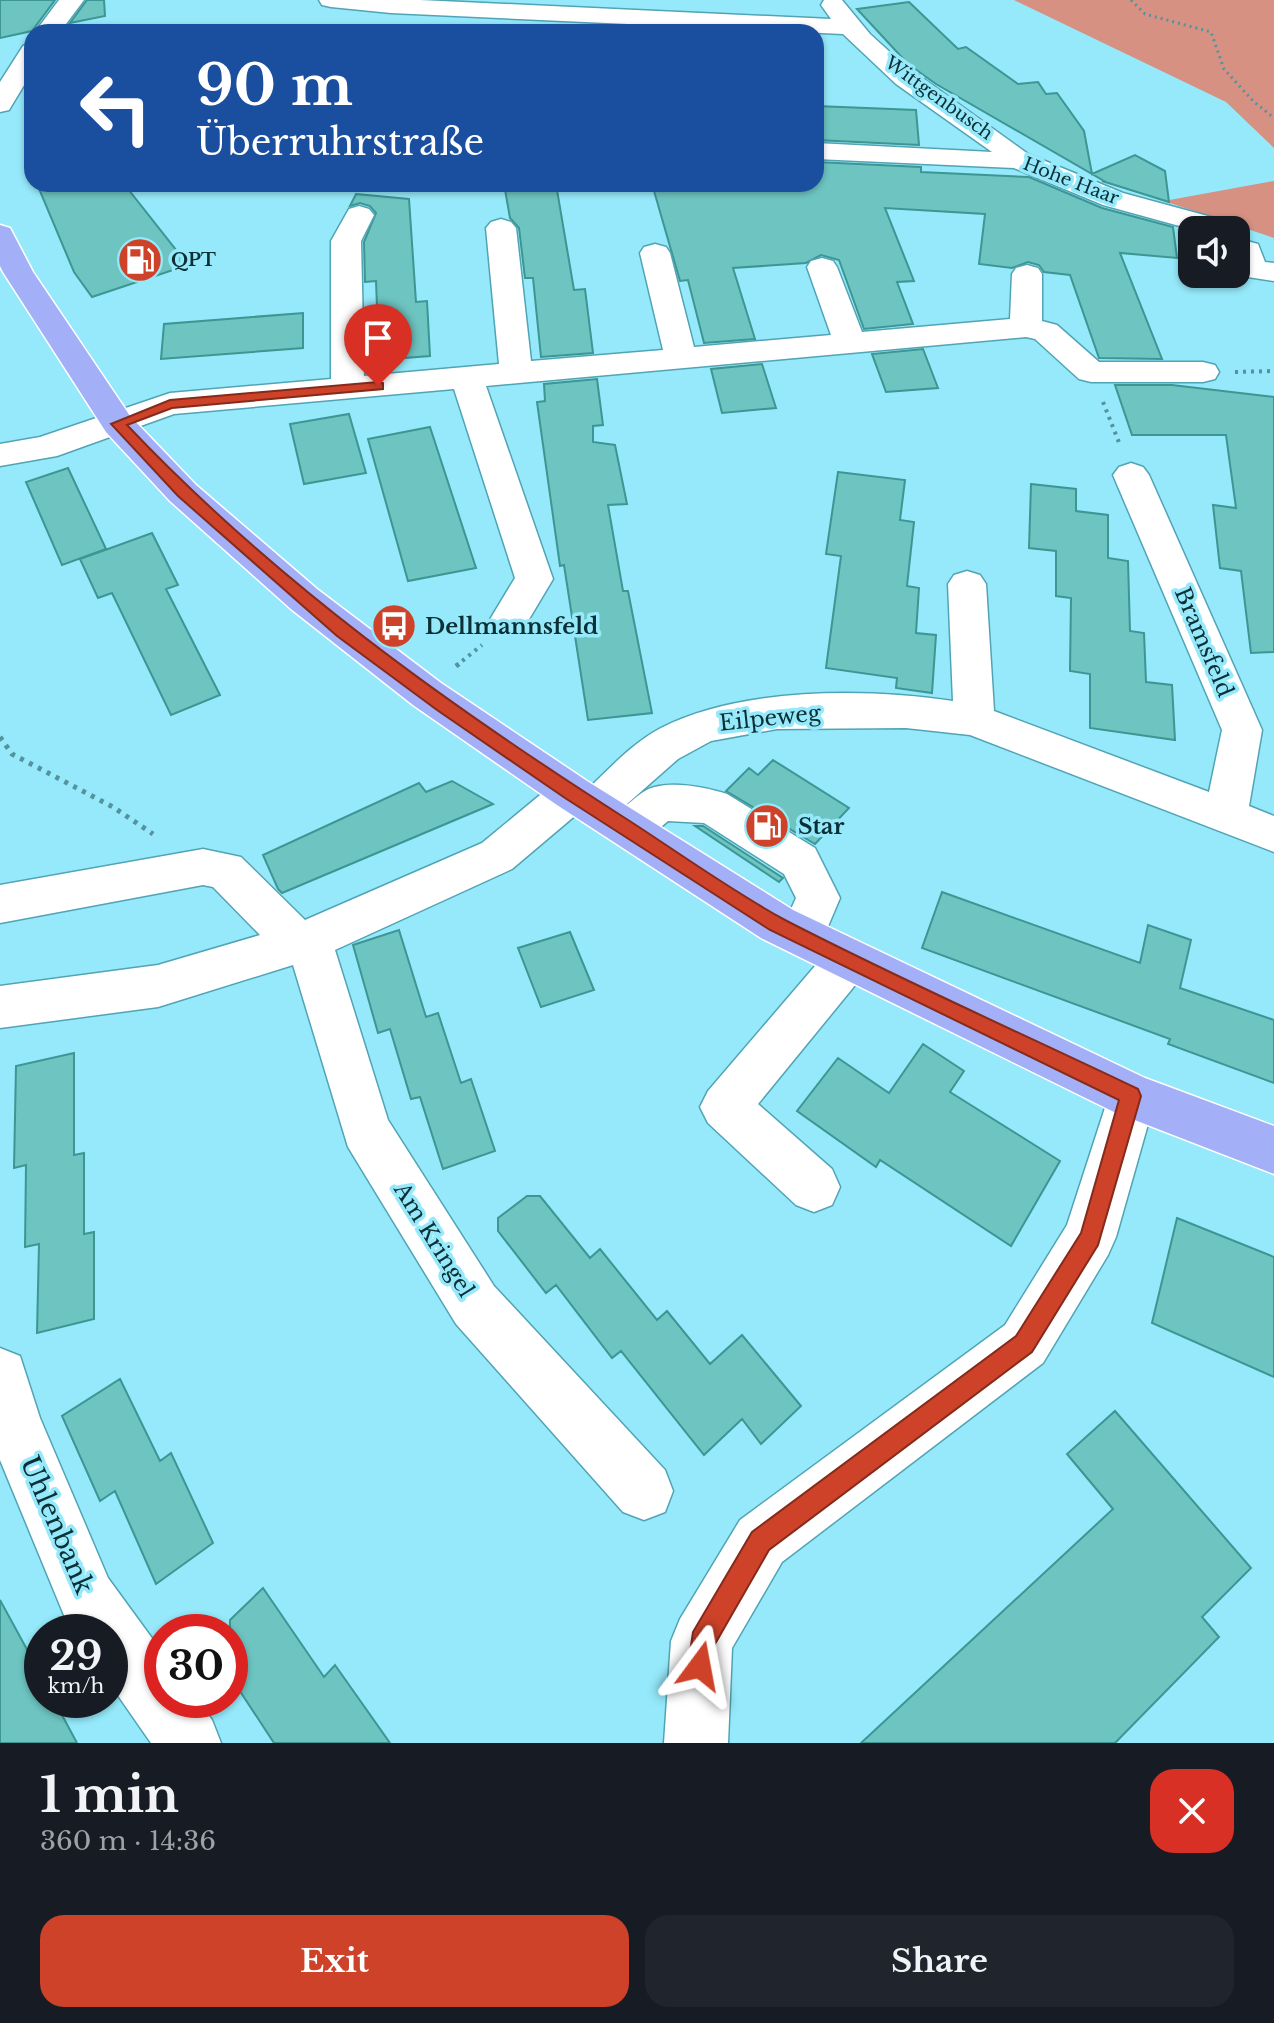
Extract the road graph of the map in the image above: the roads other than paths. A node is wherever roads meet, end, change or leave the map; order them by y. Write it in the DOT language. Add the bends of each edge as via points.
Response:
graph roads {
  1 [pos="72,0"];
  2 [pos="331,0"];
  3 [pos="829,0"];
  4 [pos="53,24"];
  5 [pos="781,24"];
  6 [pos="824,26"];
  7 [pos="849,27"];
  8 [pos="24,64"];
  9 [pos="0,104"];
  10 [pos="24,106"];
  11 [pos="824,151"];
  12 [pos="1018,160"];
  13 [pos="359,215"];
  14 [pos="1178,219"];
  15 [pos="501,228"];
  16 [pos="0,234"];
  17 [pos="655,253"];
  18 [pos="1250,260"];
  19 [pos="822,267"];
  20 [pos="1274,272"];
  21 [pos="1027,274"];
  22 [pos="1026,327"];
  23 [pos="850,343"];
  24 [pos="681,358"];
  25 [pos="1203,372"];
  26 [pos="516,374"];
  27 [pos="467,378"];
  28 [pos="348,388"];
  29 [pos="118,424"];
  30 [pos="0,455"];
  31 [pos="1131,475"];
  32 [pos="967,584"];
  33 [pos="508,621"];
  34 [pos="974,720"];
  35 [pos="613,808"];
  36 [pos="1226,816"];
  37 [pos="1274,834"];
  38 [pos="0,904"];
  39 [pos="810,917"];
  40 [pos="304,942"];
  41 [pos="849,959"];
  42 [pos="0,1007"];
  43 [pos="1131,1096"];
  44 [pos="1274,1150"];
  45 [pos="814,1187"];
  46 [pos="0,1376"];
  47 [pos="644,1491"];
  48 [pos="189,1743"];
  49 [pos="696,1743"];
  1 -- 4 [label="street"];
  2 -- 5 [label="street"];
  3 -- 7 [label="street, Wittgenbusch"];
  6 -- 7 [label="street"];
  7 -- 12 [label="street, Wittgenbusch" via="917,87 994,137"];
  8 -- 9 [label="street"];
  9 -- 10 [label="street"];
  11 -- 12 [label="street, Hohe Haar"];
  12 -- 14 [label="street, Hohe Haar"];
  13 -- 28 [label="street" via="346,241"];
  15 -- 26 [label="street"];
  16 -- 29 [label="main road" via="18,272"];
  17 -- 24 [label="street"];
  18 -- 20 [label="street" via="1252,270"];
  19 -- 23 [label="street"];
  21 -- 22 [label="street"];
  22 -- 23 [label="street"];
  22 -- 25 [label="street" via="1046,332 1091,372"];
  23 -- 24 [label="street"];
  24 -- 26 [label="street"];
  26 -- 27 [label="street"];
  27 -- 28 [label="street"];
  27 -- 33 [label="street" via="534,579"];
  28 -- 29 [label="street" via="170,404"];
  29 -- 30 [label="street" via="45,448"];
  29 -- 35 [label="main road" via="183,493 343,632 422,690"];
  31 -- 36 [label="street, Bramsfeld" via="1242,730"];
  32 -- 34 [label="street"];
  34 -- 35 [label="street, Eilpeweg" via="943,714 803,712 706,725 673,740"];
  34 -- 36 [label="street, Eilpeweg"];
  35 -- 39 [label="main road" via="777,924"];
  35 -- 39 [label="street" via="712,806 800,861"];
  35 -- 40 [label="street"];
  36 -- 37 [label="street, Eilpeweg"];
  38 -- 40 [label="street" via="203,867 225,870"];
  39 -- 41 [label="main road"];
  40 -- 42 [label="street" via="158,986"];
  40 -- 47 [label="street, Am Kringel" via="366,1130 475,1305"];
  41 -- 43 [label="main road"];
  41 -- 45 [label="street" via="725,1107"];
  43 -- 44 [label="main road"];
  43 -- 49 [label="street" via="1090,1237 1024,1344 761,1541 702,1641"];
  46 -- 48 [label="street, Uhlenbank" via="12,1420 87,1599"];
}
